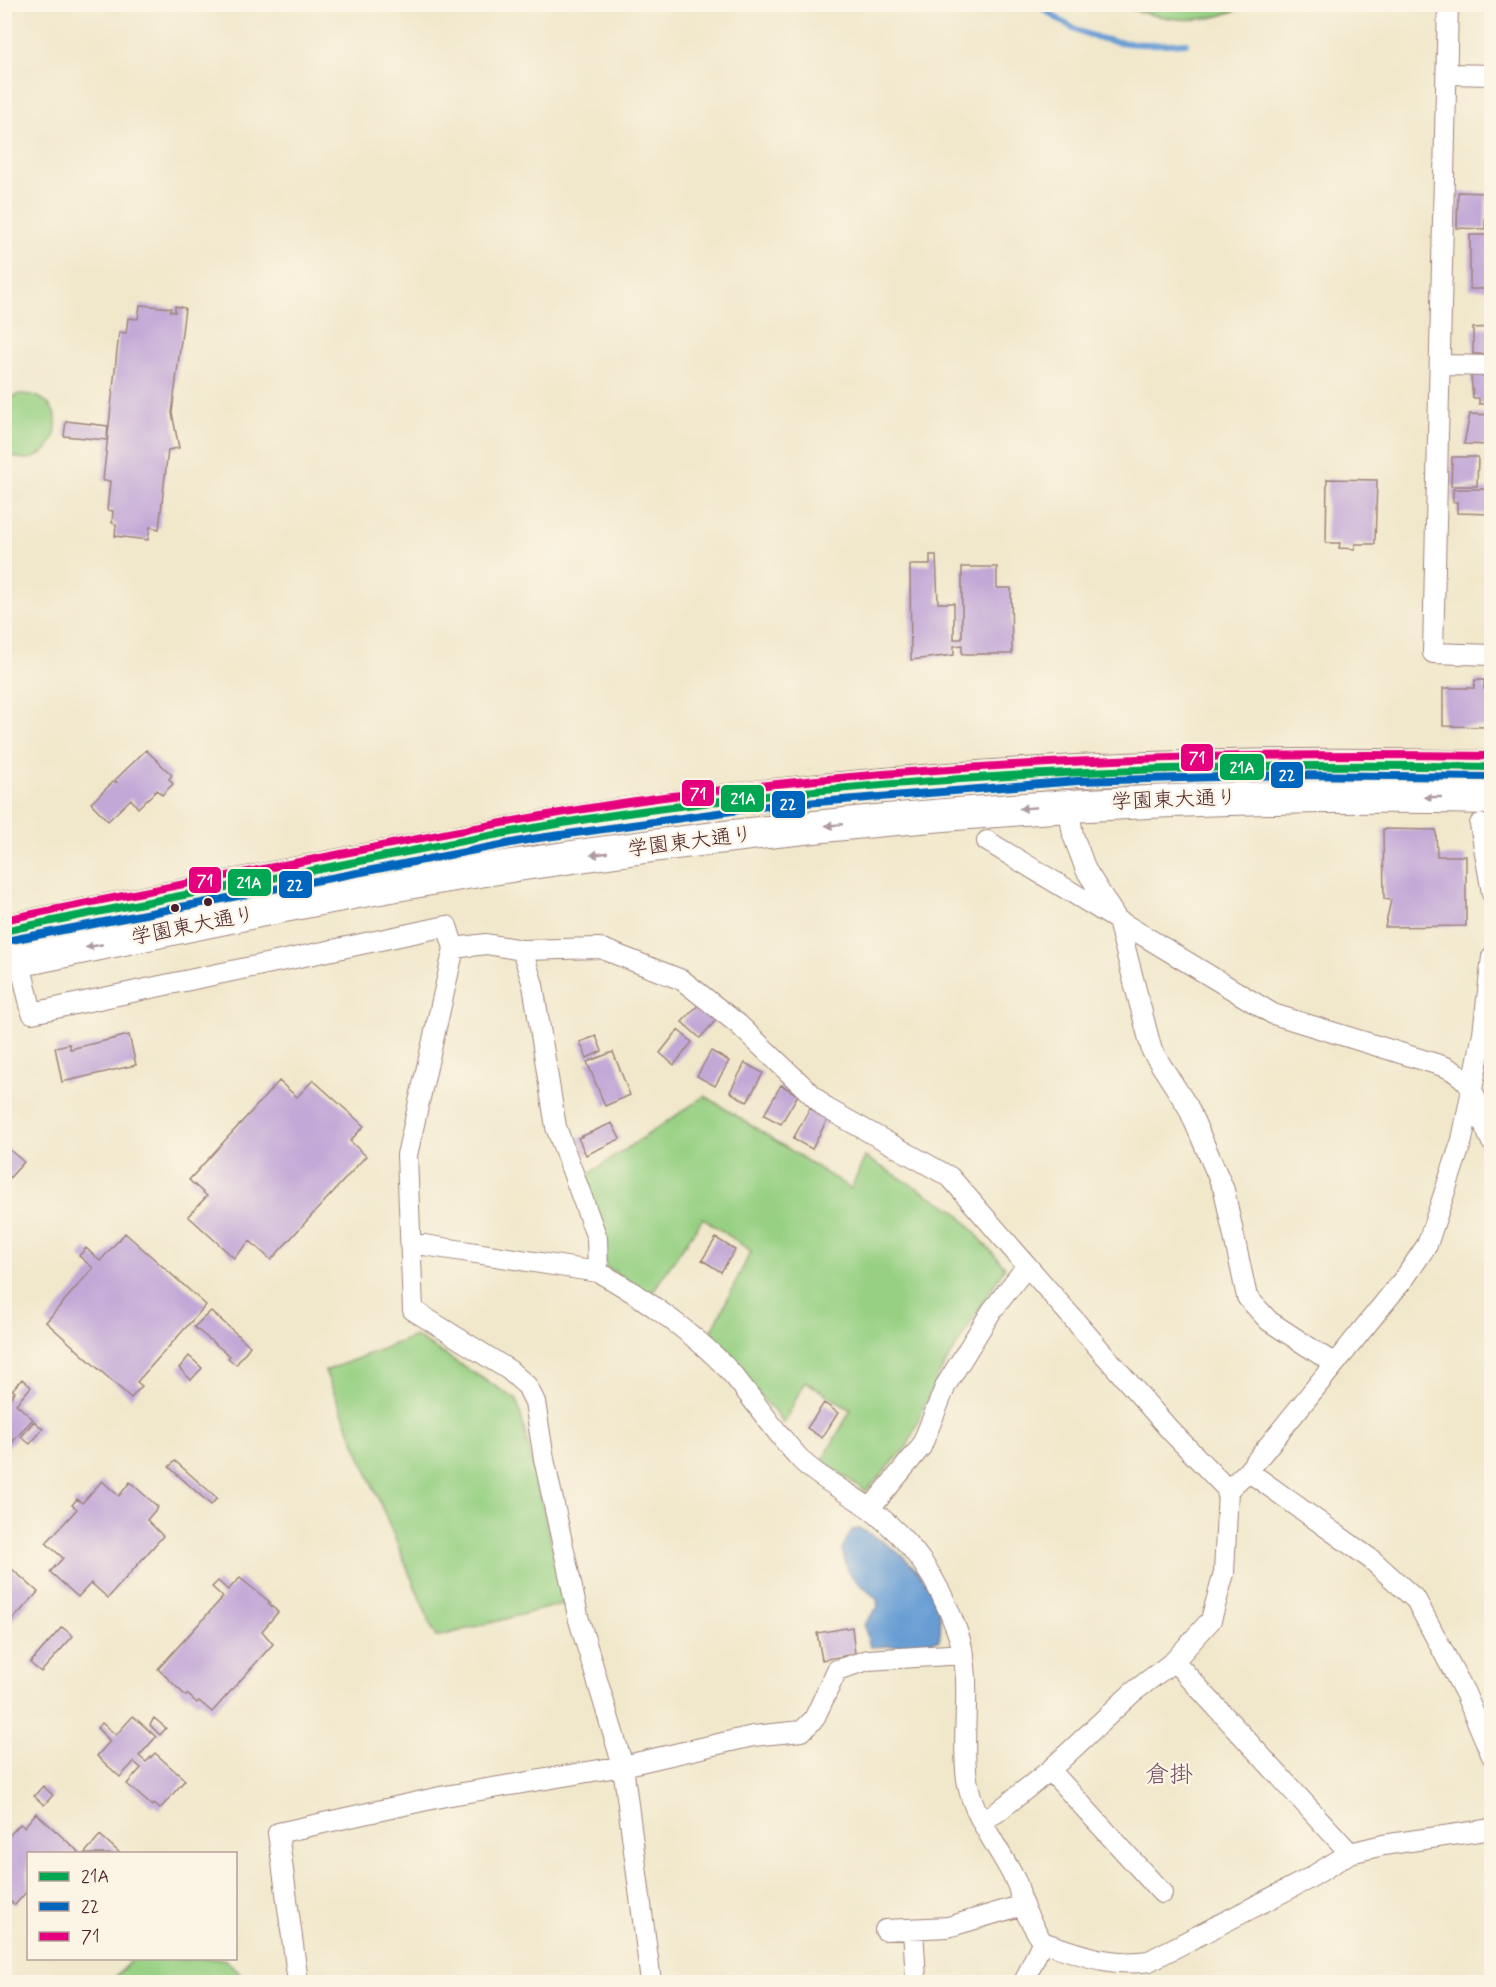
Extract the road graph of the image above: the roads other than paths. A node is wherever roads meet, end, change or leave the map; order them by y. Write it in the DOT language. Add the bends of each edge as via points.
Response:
graph roads {
  1 [pos="1448,4"];
  2 [pos="1446,74"];
  3 [pos="1491,75"];
  4 [pos="1440,365"];
  5 [pos="1491,366"];
  6 [pos="1491,655"];
  7 [pos="1491,767"];
  8 [pos="1068,805"];
  9 [pos="1486,811"];
  10 [pos="987,841"];
  11 [pos="1491,893"];
  12 [pos="1118,921"];
  13 [pos="8,930"];
  14 [pos="454,948"];
  15 [pos="522,950"];
  16 [pos="1491,957"];
  17 [pos="12,962"];
  18 [pos="1487,1031"];
  19 [pos="1472,1088"];
  20 [pos="1491,1142"];
  21 [pos="411,1244"];
  22 [pos="1026,1267"];
  23 [pos="598,1272"];
  24 [pos="1333,1363"];
  25 [pos="1248,1471"];
  26 [pos="1227,1490"];
  27 [pos="870,1509"];
  28 [pos="964,1654"];
  29 [pos="1174,1661"];
  30 [pos="1491,1756"];
  31 [pos="623,1766"];
  32 [pos="1050,1770"];
  33 [pos="981,1820"];
  34 [pos="1491,1829"];
  35 [pos="1350,1853"];
  36 [pos="1162,1893"];
  37 [pos="1023,1905"];
  38 [pos="885,1930"];
  39 [pos="913,1930"];
  40 [pos="1042,1942"];
  41 [pos="916,1978"];
  42 [pos="298,1983"];
  43 [pos="651,1983"];
  44 [pos="1024,1983"];
  1 -- 2 [label="street"];
  2 -- 3 [label="street"];
  2 -- 4 [label="street"];
  4 -- 5 [label="street"];
  4 -- 6 [label="street" via="1433,653"];
  7 -- 13 [label="main road, 学園東大通り" via="1169,765 932,780 664,808 436,846"];
  9 -- 8 [label="main road, 学園東大通り, one-way" via="1257,797"];
  8 -- 12 [label="street" via="1073,835 1086,870"];
  8 -- 17 [label="main road, 学園東大通り, one-way" via="798,828 535,862"];
  9 -- 11 [label="street"];
  10 -- 12 [label="street"];
  12 -- 19 [label="street" via="1273,1014 1446,1067 1462,1075"];
  12 -- 24 [label="street" via="1152,1051 1188,1107 1224,1190 1247,1297 1269,1321"];
  13 -- 17 [label="street"];
  14 -- 15 [label="street" via="486,944"];
  14 -- 17 [label="street" via="447,926 32,1013"];
  14 -- 21 [label="street" via="407,1155"];
  15 -- 22 [label="street" via="600,948 682,980 738,1024 826,1108 950,1177"];
  15 -- 23 [label="street" via="533,985 556,1127 597,1238"];
  16 -- 18 [label="street"];
  18 -- 19 [label="street"];
  19 -- 20 [label="street"];
  19 -- 24 [label="street" via="1462,1140 1427,1245"];
  21 -- 23 [label="street"];
  21 -- 31 [label="street" via="413,1310 509,1370 527,1386 535,1402 579,1620"];
  22 -- 26 [label="street"];
  22 -- 27 [label="street" via="990,1312 946,1385 921,1447"];
  23 -- 27 [label="street" via="620,1283 688,1334 732,1374 803,1462"];
  24 -- 25 [label="street"];
  25 -- 26 [label="street"];
  25 -- 30 [label="street" via="1372,1560 1416,1600 1465,1693"];
  26 -- 29 [label="street" via="1224,1574 1211,1620"];
  27 -- 28 [label="street" via="913,1549 932,1573"];
  28 -- 31 [label="street" via="868,1660 837,1670 814,1719 802,1731 753,1736"];
  28 -- 33 [label="street" via="967,1779"];
  29 -- 32 [label="street" via="1132,1693"];
  29 -- 35 [label="street"];
  31 -- 42 [label="street" via="445,1796 278,1833"];
  31 -- 43 [label="street"];
  32 -- 33 [label="street" via="996,1813"];
  32 -- 36 [label="street"];
  33 -- 37 [label="street" via="1018,1887"];
  34 -- 35 [label="street"];
  35 -- 40 [label="street" via="1308,1879 1149,1961 1123,1964 1094,1959"];
  37 -- 39 [label="street" via="948,1927"];
  37 -- 40 [label="street"];
  38 -- 39 [label="street"];
  39 -- 41 [label="street"];
  40 -- 44 [label="street"];
}
